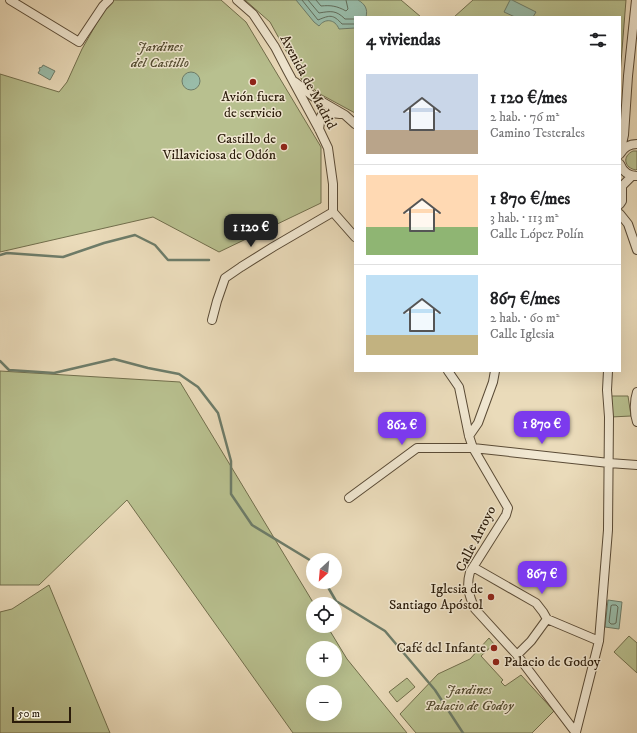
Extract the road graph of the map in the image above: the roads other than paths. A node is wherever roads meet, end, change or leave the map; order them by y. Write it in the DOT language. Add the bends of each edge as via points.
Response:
graph roads {
  1 [pos="10,0"];
  2 [pos="109,0"];
  3 [pos="237,0"];
  4 [pos="636,0"];
  5 [pos="633,57"];
  6 [pos="292,80"];
  7 [pos="344,115"];
  8 [pos="354,123"];
  9 [pos="319,129"];
  10 [pos="637,144"];
  11 [pos="621,150"];
  12 [pos="621,153"];
  13 [pos="621,166"];
  14 [pos="634,176"];
  15 [pos="621,202"];
  16 [pos="333,212"];
  17 [pos="621,215"];
  18 [pos="354,236"];
  19 [pos="637,250"];
  20 [pos="212,320"];
  21 [pos="449,372"];
  22 [pos="495,372"];
  23 [pos="608,372"];
  24 [pos="637,392"];
  25 [pos="637,422"];
  26 [pos="469,436"];
  27 [pos="473,448"];
  28 [pos="609,463"];
  29 [pos="637,464"];
  30 [pos="349,498"];
  31 [pos="474,567"];
  32 [pos="547,619"];
  33 [pos="599,641"];
  34 [pos="517,655"];
  35 [pos="576,732"];
  1 -- 2 [label="street" via="79,42"];
  3 -- 6 [label="street, Avenida de Madrid" via="253,14 275,47"];
  4 -- 5 [label="street"];
  5 -- 11 [label="street"];
  6 -- 7 [label="street"];
  6 -- 9 [label="street, Avenida de Madrid"];
  7 -- 8 [label="street"];
  7 -- 9 [label="street" via="331,113 321,116"];
  9 -- 16 [label="street, Avenida de Madrid" via="328,148 333,184"];
  10 -- 12 [label="street" via="627,146"];
  13 -- 14 [label="street" via="624,172"];
  14 -- 15 [label="street" via="622,186"];
  16 -- 18 [label="street"];
  16 -- 20 [label="street" via="224,278"];
  17 -- 19 [label="street" via="628,224"];
  21 -- 26 [label="street" via="459,387"];
  22 -- 26 [label="street" via="494,382 478,423"];
  23 -- 28 [label="street"];
  24 -- 25 [label="street"];
  26 -- 27 [label="street"];
  27 -- 28 [label="street"];
  27 -- 30 [label="street" via="417,448"];
  27 -- 31 [label="street, Calle Arroyo" via="508,508"];
  28 -- 29 [label="street"];
  28 -- 33 [label="street" via="607,547"];
  31 -- 32 [label="street" via="536,603"];
  31 -- 34 [label="street, Calle Arroyo" via="468,580 470,600 475,609"];
  32 -- 33 [label="street"];
  32 -- 34 [label="street"];
  33 -- 35 [label="street"];
  34 -- 35 [label="street, Calle Arroyo"];
}
